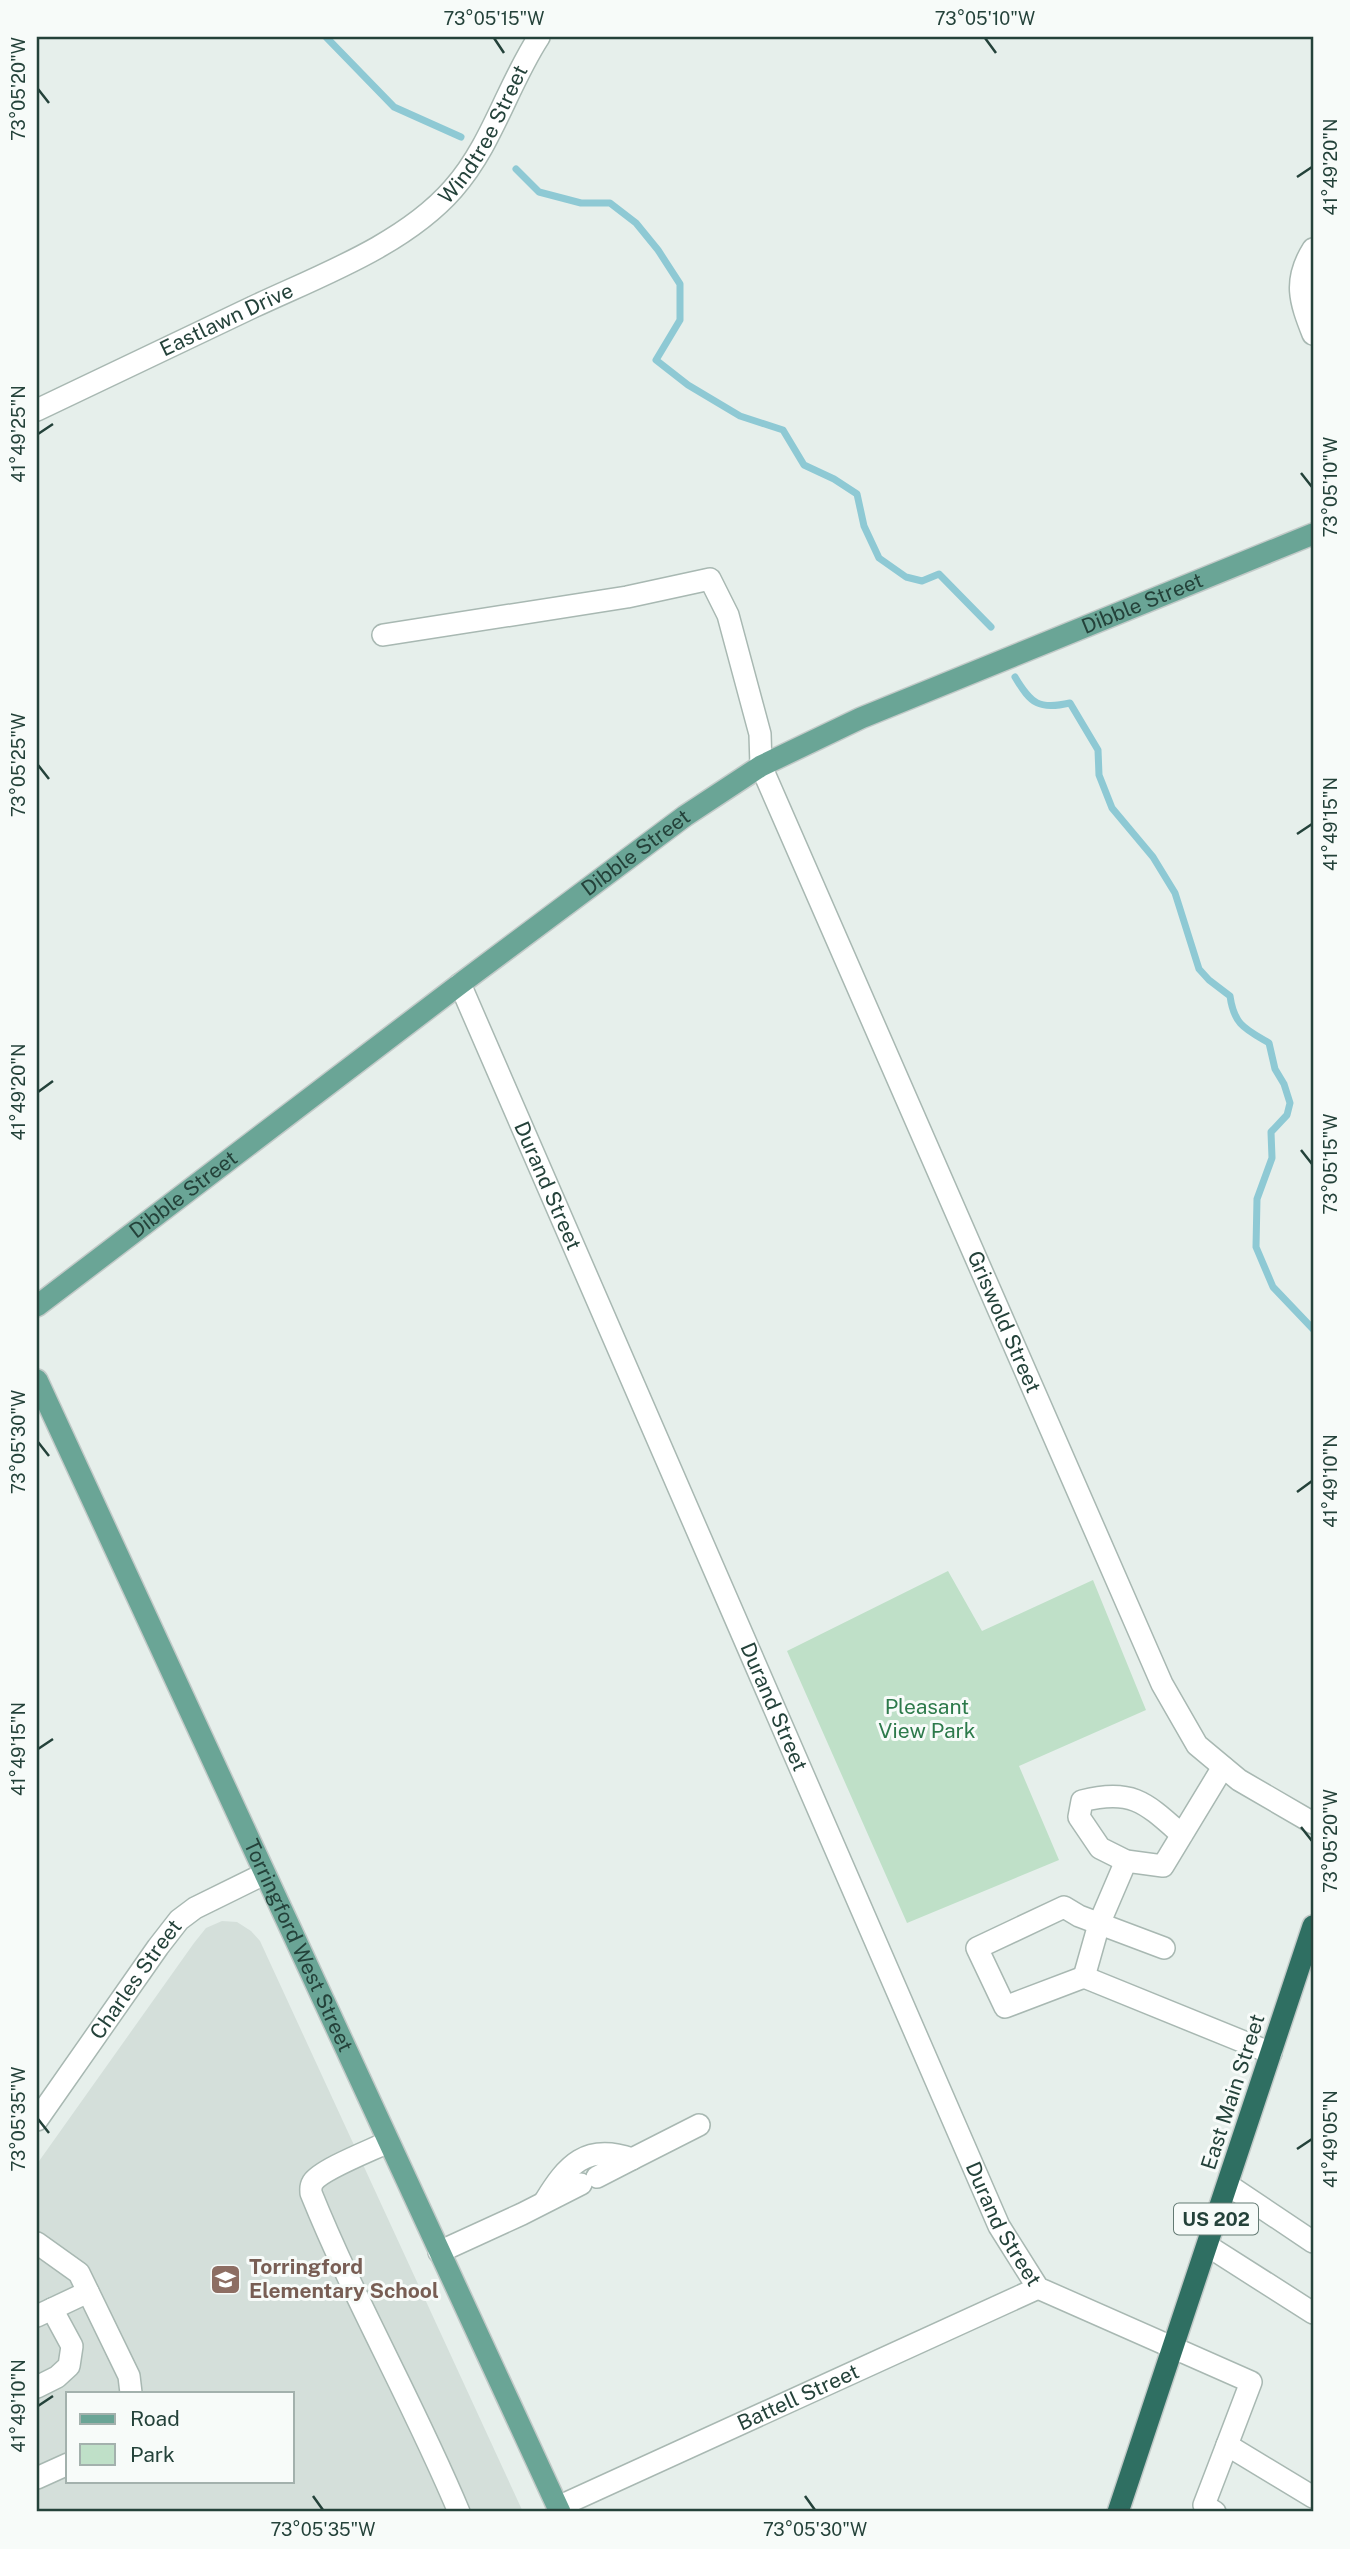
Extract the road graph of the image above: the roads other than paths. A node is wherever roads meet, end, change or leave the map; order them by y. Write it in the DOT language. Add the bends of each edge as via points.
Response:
graph roads {
  1 [pos="539,37"];
  2 [pos="414,224"];
  3 [pos="1313,249"];
  4 [pos="1313,334"];
  5 [pos="37,410"];
  6 [pos="1313,534"];
  7 [pos="383,635"];
  8 [pos="761,766"];
  9 [pos="460,984"];
  10 [pos="37,1306"];
  11 [pos="37,1380"];
  12 [pos="1223,1767"];
  13 [pos="1313,1823"];
  14 [pos="1182,1835"];
  15 [pos="1126,1861"];
  16 [pos="264,1874"];
  17 [pos="1099,1924"];
  18 [pos="1313,1926"];
  19 [pos="1164,1948"];
  20 [pos="1084,1977"];
  21 [pos="1271,2053"];
  22 [pos="37,2120"];
  23 [pos="699,2125"];
  24 [pos="388,2142"];
  25 [pos="632,2159"];
  26 [pos="1228,2185"];
  27 [pos="544,2203"];
  28 [pos="1313,2242"];
  29 [pos="37,2243"];
  30 [pos="1208,2246"];
  31 [pos="439,2252"];
  32 [pos="1038,2288"];
  33 [pos="88,2292"];
  34 [pos="44,2313"];
  35 [pos="1313,2313"];
  36 [pos="1174,2348"];
  37 [pos="37,2387"];
  38 [pos="131,2392"];
  39 [pos="1227,2445"];
  40 [pos="66,2465"];
  41 [pos="37,2478"];
  42 [pos="1313,2497"];
  43 [pos="559,2510"];
  44 [pos="459,2512"];
  45 [pos="1118,2512"];
  46 [pos="1215,2512"];
  1 -- 2 [label="street, Windtree Street" via="477,159 452,191"];
  2 -- 5 [label="street, Eastlawn Drive" via="353,261"];
  3 -- 4 [label="street" via="1299,284"];
  6 -- 8 [label="main road, Dibble Street" via="861,718"];
  7 -- 8 [label="street" via="627,597 710,579 728,615 760,734"];
  8 -- 9 [label="main road, Dibble Street" via="685,816"];
  8 -- 12 [label="street, Griswold Street" via="1162,1684 1197,1745"];
  9 -- 10 [label="main road, Dibble Street"];
  9 -- 32 [label="street, Durand Street" via="999,2225"];
  11 -- 16 [label="main road, Torringford West Street"];
  12 -- 13 [label="street, Griswold Street"];
  12 -- 14 [label="street"];
  14 -- 15 [label="street" via="1163,1866"];
  14 -- 15 [label="street" via="1136,1798 1105,1795 1082,1801 1079,1817 1100,1848"];
  15 -- 17 [label="street"];
  16 -- 22 [label="street, Charles Street" via="179,1920"];
  16 -- 24 [label="main road, Torringford West Street"];
  17 -- 19 [label="street"];
  17 -- 20 [label="street"];
  17 -- 20 [label="street" via="1064,1907 977,1948 1005,2007"];
  18 -- 21 [label="highway, East Main Street / US 202"];
  20 -- 21 [label="street"];
  21 -- 26 [label="highway, East Main Street / US 202"];
  23 -- 25 [label="street"];
  24 -- 31 [label="main road, Torringford West Street"];
  24 -- 44 [label="street" via="313,2181 312,2193"];
  25 -- 27 [label="street"];
  25 -- 27 [label="street" via="611,2152 581,2159 564,2172"];
  26 -- 28 [label="street"];
  26 -- 30 [label="highway, East Main Street / US 202"];
  27 -- 31 [label="street"];
  29 -- 33 [label="street" via="79,2273"];
  30 -- 35 [label="street"];
  30 -- 36 [label="highway, East Main Street / US 202"];
  31 -- 43 [label="main road, Torringford West Street"];
  32 -- 36 [label="street, Durand Street"];
  32 -- 43 [label="street, Battell Street"];
  33 -- 34 [label="street"];
  33 -- 38 [label="street" via="129,2376"];
  34 -- 37 [label="street" via="72,2346 69,2366"];
  36 -- 39 [label="street, Durand Street" via="1251,2382"];
  36 -- 45 [label="highway, East Main Street / US 202"];
  39 -- 42 [label="street"];
  39 -- 46 [label="street" via="1204,2505"];
  40 -- 41 [label="street"];
}
